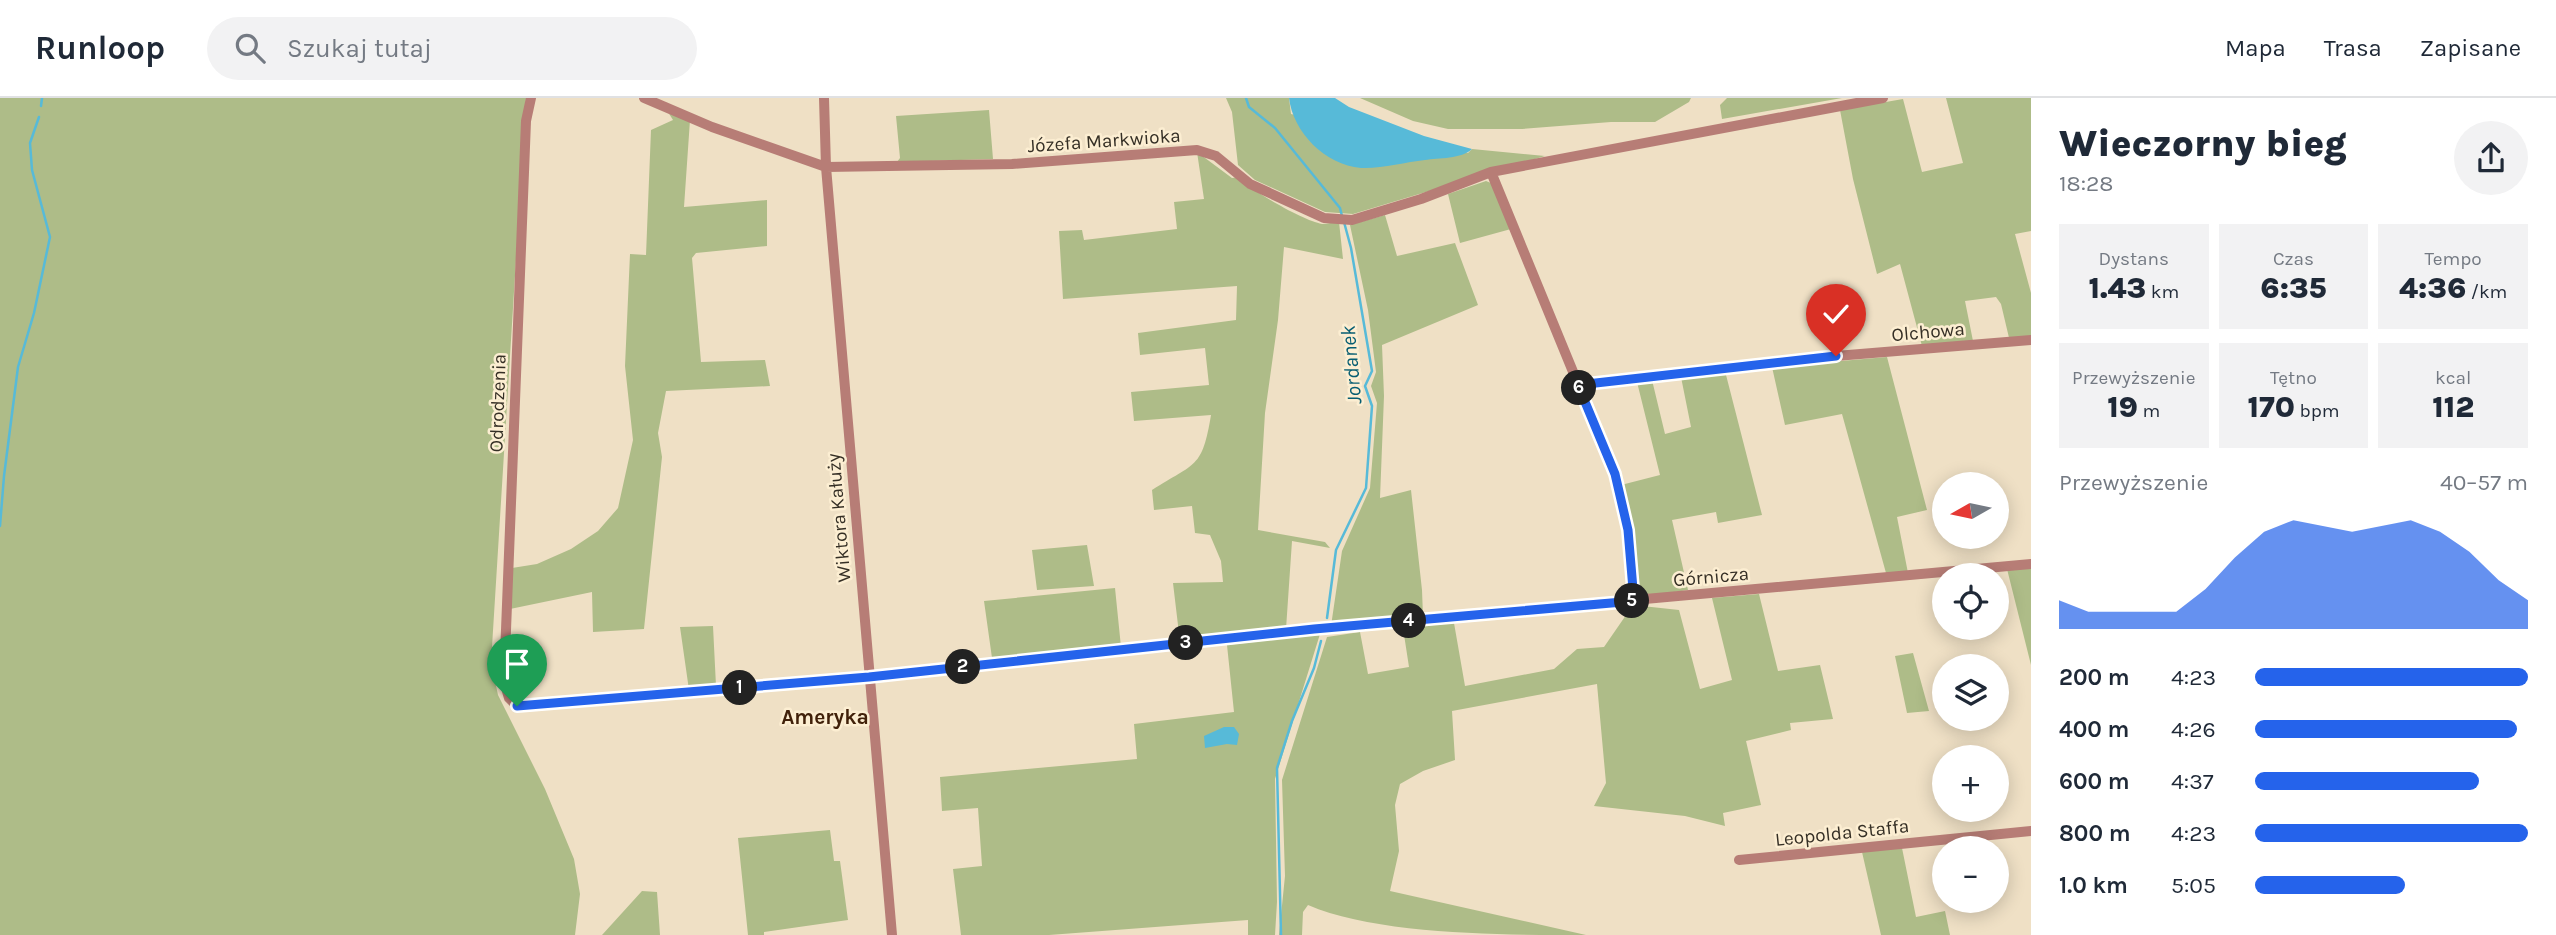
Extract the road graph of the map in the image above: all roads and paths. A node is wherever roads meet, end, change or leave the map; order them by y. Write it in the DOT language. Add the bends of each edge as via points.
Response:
graph roads {
  1 [pos="531,98"];
  2 [pos="643,98"];
  3 [pos="824,98"];
  4 [pos="1883,98"];
  5 [pos="826,167"];
  6 [pos="1491,173"];
  7 [pos="2031,340"];
  8 [pos="1578,385"];
  9 [pos="2031,564"];
  10 [pos="1634,601"];
  11 [pos="869,677"];
  12 [pos="517,706"];
  13 [pos="2031,831"];
  14 [pos="1739,860"];
  15 [pos="892,935"];
  1 -- 12 [label="street, Odrodzenia" via="526,121 505,671 509,698"];
  2 -- 5 [label="street, Józefa Markwioka"];
  3 -- 5 [label="street, Wiktora Kałuży"];
  4 -- 6 [label="street, Józefa Markwioka"];
  5 -- 6 [label="street, Józefa Markwioka" via="1012,164 1198,150 1216,156 1250,184 1324,218 1344,219 1421,199"];
  5 -- 11 [label="street, Wiktora Kałuży"];
  6 -- 8 [label="street"];
  7 -- 8 [label="street, Olchowa" via="1811,358"];
  8 -- 10 [label="street" via="1615,474 1628,530"];
  9 -- 10 [label="street, Górnicza"];
  10 -- 11 [label="street, Górnicza" via="1314,629"];
  11 -- 12 [label="street, Górnicza"];
  11 -- 15 [label="street, Wiktora Kałuży"];
  13 -- 14 [label="street, Leopolda Staffa"];
}
